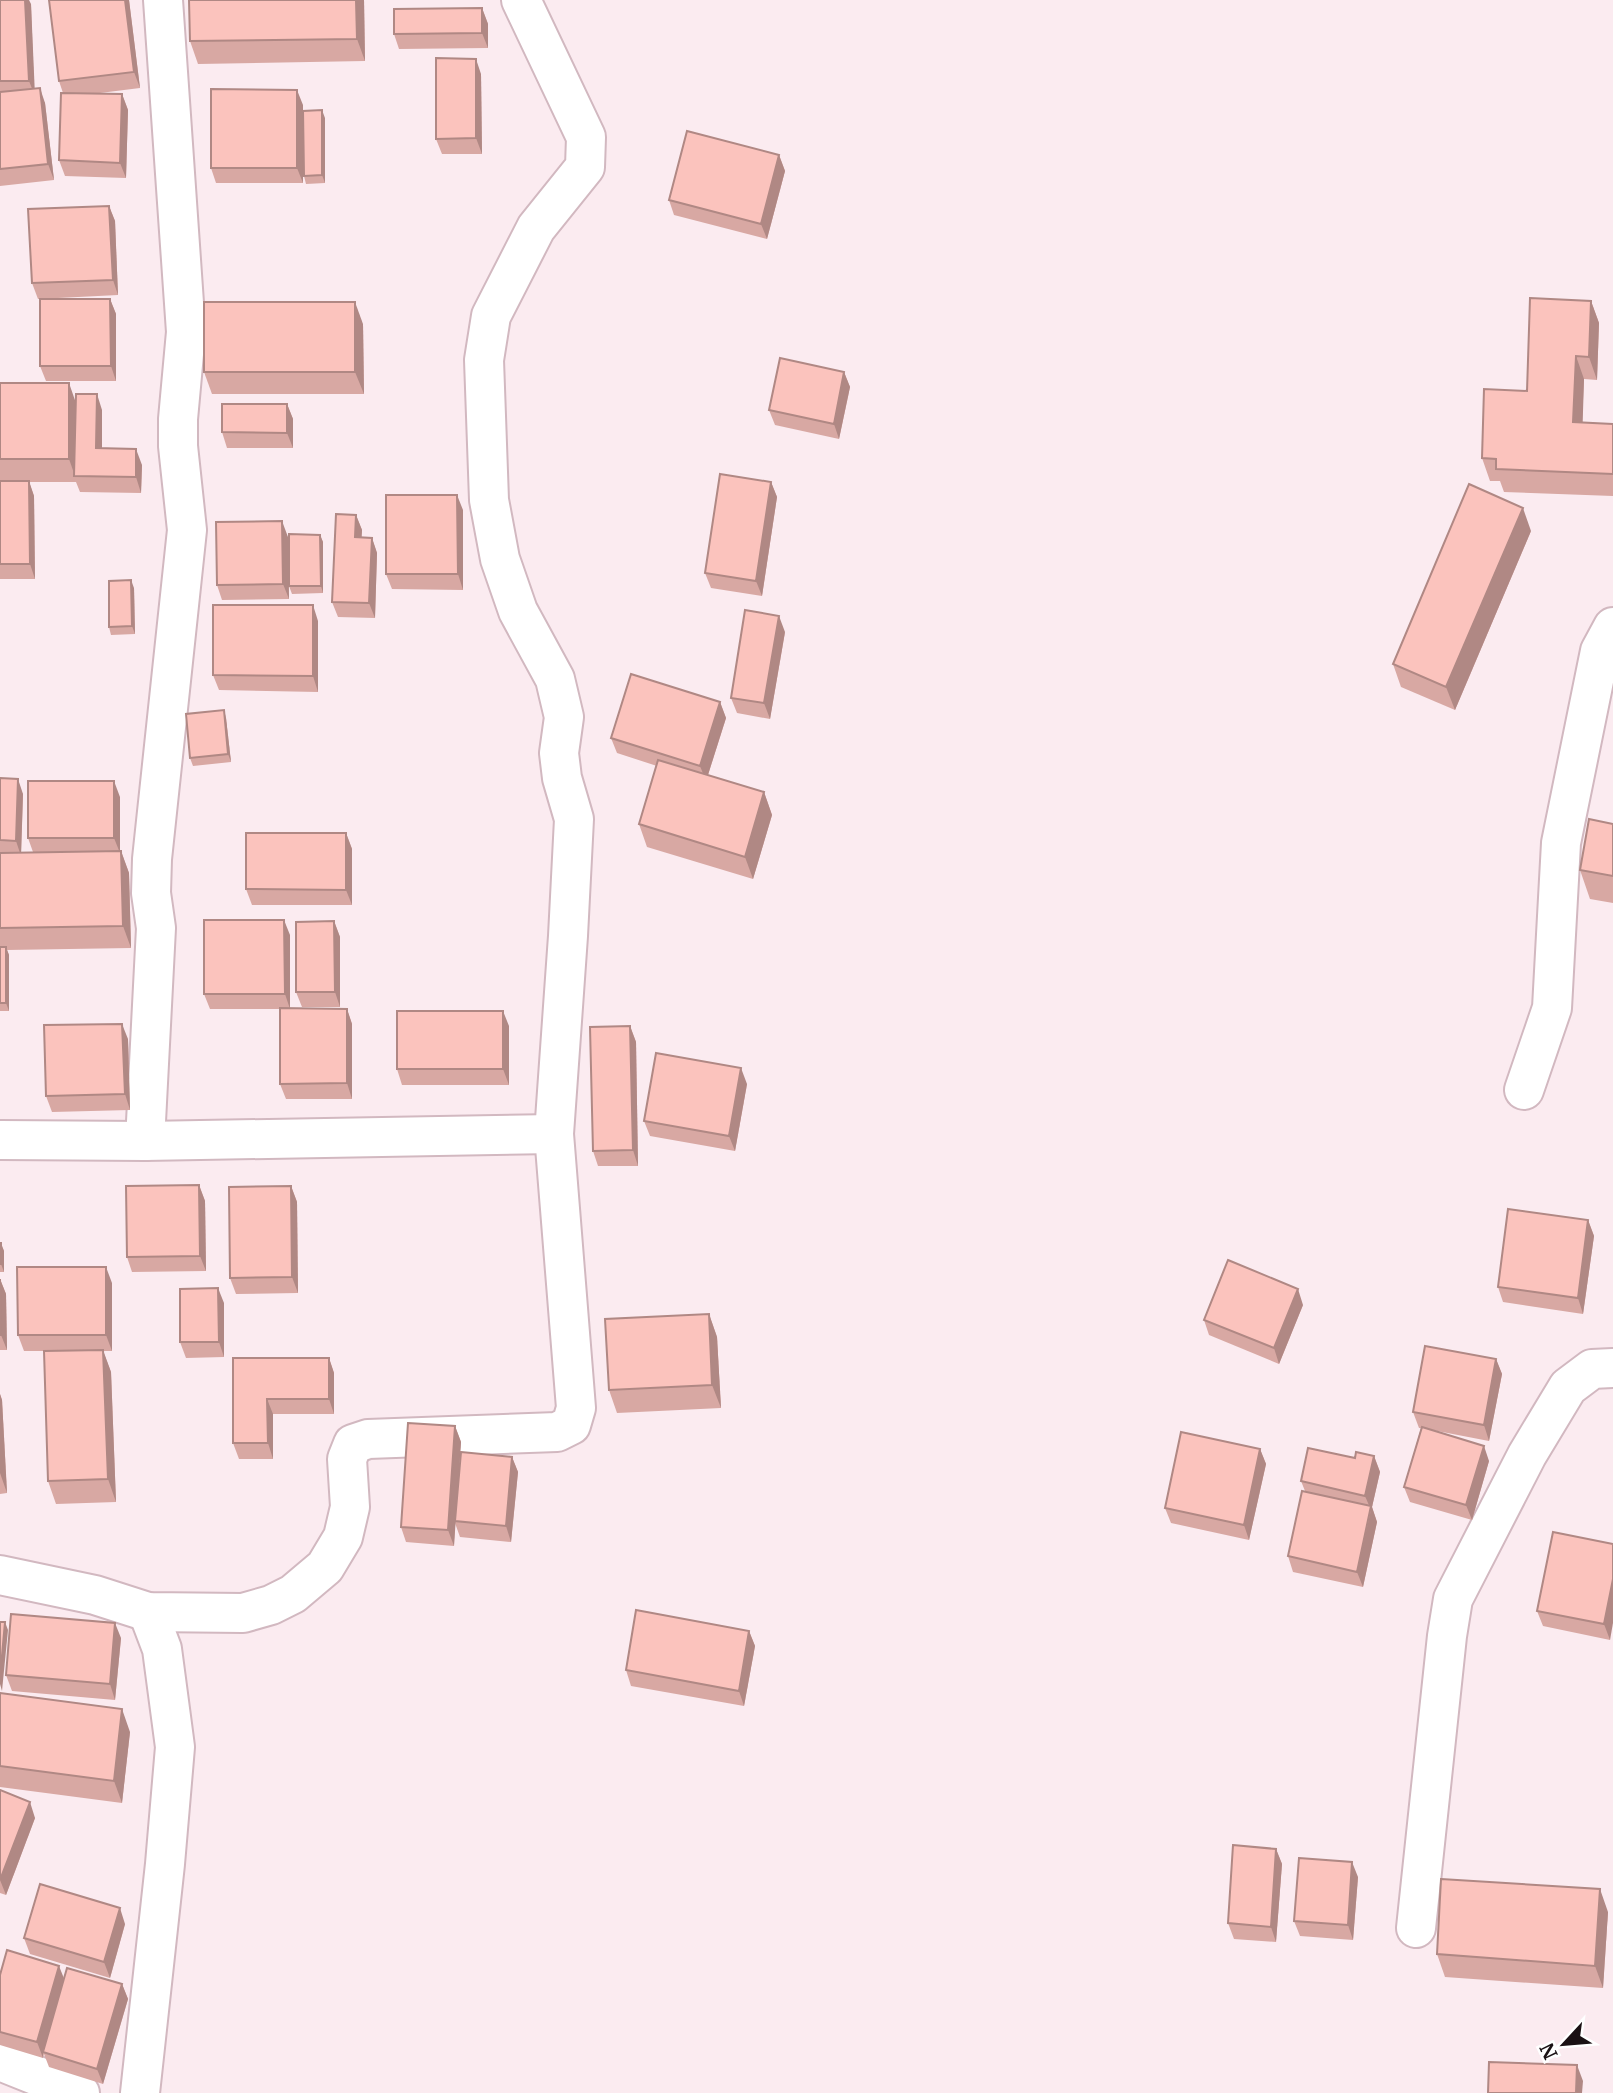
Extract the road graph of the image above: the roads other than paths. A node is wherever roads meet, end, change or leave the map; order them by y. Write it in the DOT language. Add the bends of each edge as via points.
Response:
graph roads {
  1 [pos="163,0"];
  2 [pos="521,0"];
  3 [pos="1613,627"];
  4 [pos="1524,1090"];
  5 [pos="554,1134"];
  6 [pos="0,1140"];
  7 [pos="145,1142"];
  8 [pos="1613,1368"];
  9 [pos="0,1575"];
  10 [pos="148,1612"];
  11 [pos="1416,1928"];
  12 [pos="0,2061"];
  13 [pos="80,2093"];
  14 [pos="140,2093"];
  1 -- 7 [label="street" via="186,332 178,446 187,530 152,859 156,928"];
  2 -- 5 [label="street" via="586,137 585,167 536,228 491,316 484,360 489,500 500,559 518,611 555,679 564,717 559,753 562,778 574,819"];
  3 -- 4 [label="street" via="1600,651 1561,843 1552,1008"];
  5 -- 7 [label="street"];
  5 -- 10 [label="street" via="576,1408 571,1425 557,1432 353,1444 347,1459 350,1507 343,1537 325,1567 293,1594 243,1613"];
  6 -- 7 [label="street"];
  8 -- 11 [label="street" via="1592,1369 1568,1387 1527,1455 1453,1599"];
  9 -- 10 [label="street" via="95,1595"];
  10 -- 14 [label="street" via="162,1649 175,1747"];
  12 -- 13 [label="street"];
}
